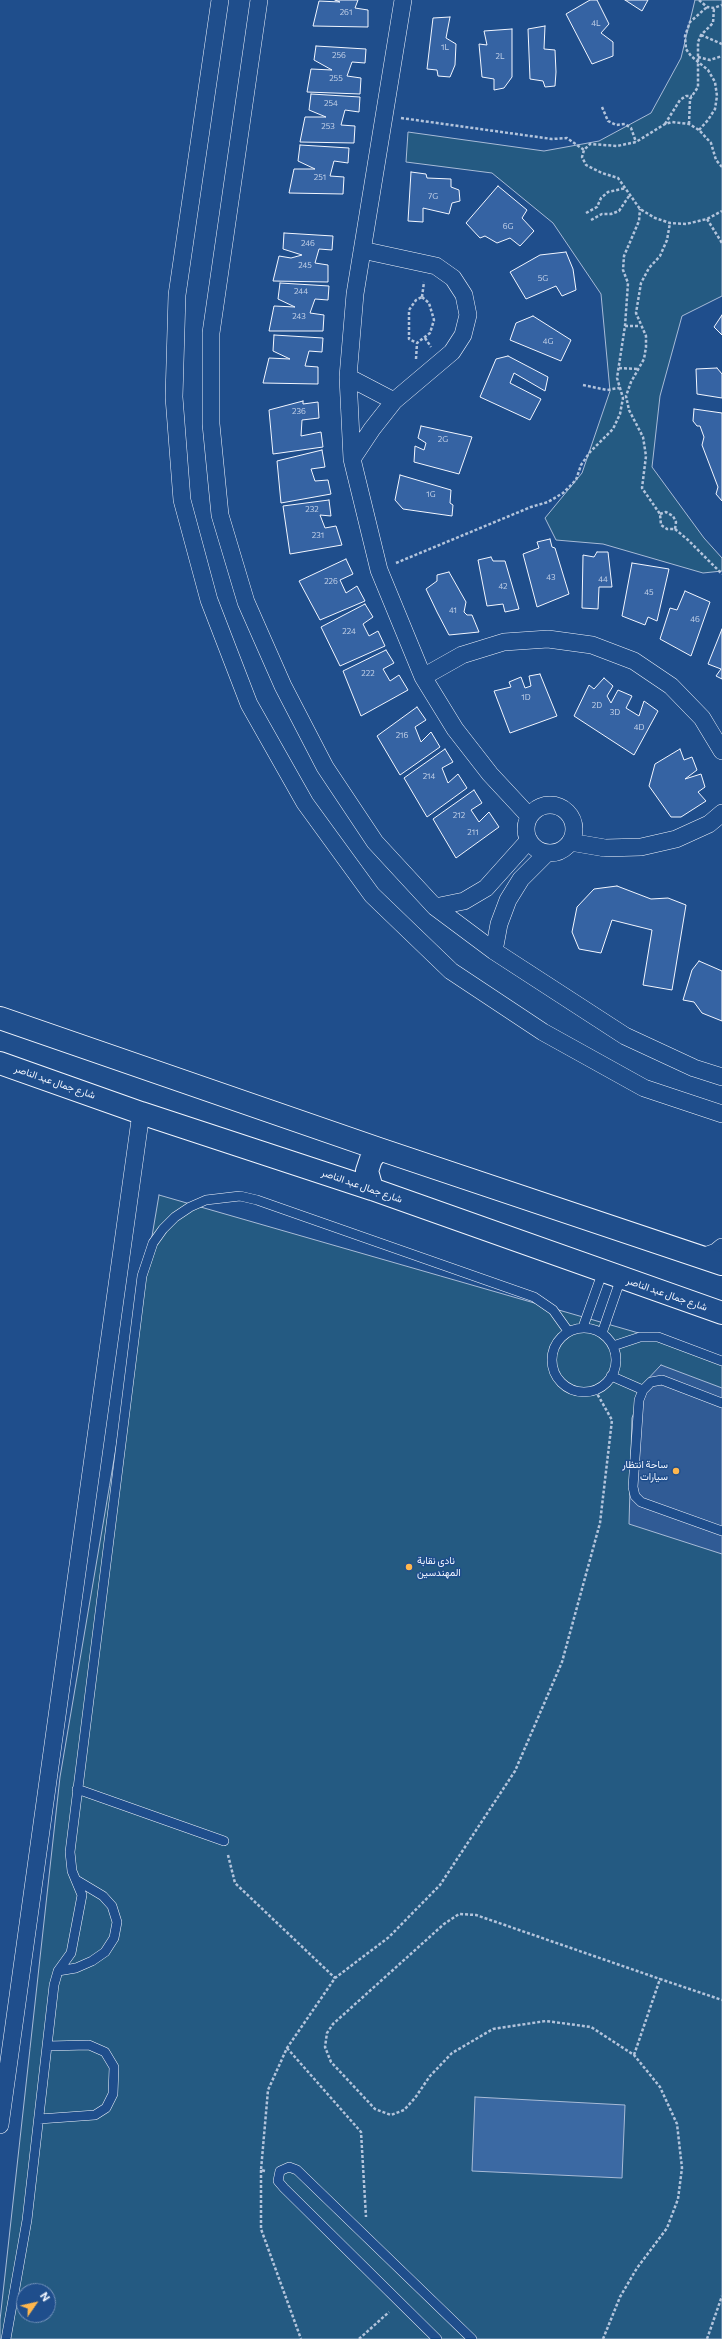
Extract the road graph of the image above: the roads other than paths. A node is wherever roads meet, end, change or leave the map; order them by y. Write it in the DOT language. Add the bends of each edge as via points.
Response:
graph roads {
  1 [pos="220,0"];
  2 [pos="259,0"];
  3 [pos="403,0"];
  4 [pos="362,250"];
  5 [pos="348,378"];
  6 [pos="394,401"];
  7 [pos="352,459"];
  8 [pos="423,677"];
  9 [pos="722,751"];
  10 [pos="722,813"];
  11 [pos="529,816"];
  12 [pos="529,840"];
  13 [pos="570,842"];
  14 [pos="547,853"];
  15 [pos="435,907"];
  16 [pos="494,951"];
  17 [pos="0,1018"];
  18 [pos="0,1063"];
  19 [pos="722,1066"];
  20 [pos="694,1068"];
  21 [pos="722,1077"];
  22 [pos="141,1112"];
  23 [pos="722,1114"];
  24 [pos="379,1149"];
  25 [pos="372,1189"];
  26 [pos="722,1248"];
  27 [pos="702,1257"];
  28 [pos="722,1264"];
  29 [pos="612,1274"];
  30 [pos="722,1313"];
  31 [pos="583,1327"];
  32 [pos="568,1331"];
  33 [pos="602,1333"];
  34 [pos="613,1346"];
  35 [pos="722,1361"];
  36 [pos="612,1376"];
  37 [pos="643,1390"];
  38 [pos="722,1403"];
  39 [pos="722,1532"];
  40 [pos="77,1789"];
  41 [pos="224,1841"];
  42 [pos="76,1879"];
  43 [pos="58,1971"];
  44 [pos="47,2046"];
  45 [pos="38,2119"];
  46 [pos="0,2125"];
  47 [pos="6,2339"];
  48 [pos="437,2339"];
  49 [pos="472,2339"];
  1 -- 23 [label="street" via="177,295 174,398 182,500 209,600 249,704 305,802 372,895 451,971 543,1032 644,1088"];
  2 -- 15 [label="street" via="212,333 211,424 220,515 246,602 283,686 325,766 375,842"];
  3 -- 4 [label="street"];
  4 -- 5 [label="street" via="355,294"];
  4 -- 6 [label="street" via="436,266 453,278 464,295 468,315 463,335 456,346"];
  5 -- 6 [label="street"];
  5 -- 7 [label="street"];
  6 -- 7 [label="street"];
  7 -- 8 [label="street" via="379,570"];
  8 -- 9 [label="street" via="462,655 504,642 548,639 592,645 634,661 671,686 702,718"];
  8 -- 11 [label="street" via="455,729 490,774"];
  10 -- 13 [label="street" via="709,824 676,839 641,847 605,848"];
  11 -- 12 [label="street" via="526,828"];
  11 -- 13 [label="street" via="544,805 563,808 570,814 574,823"];
  12 -- 14 [label="street"];
  12 -- 15 [label="street" via="486,888 464,901"];
  13 -- 14 [label="street" via="560,850"];
  14 -- 16 [label="street" via="521,879 508,900 499,924"];
  15 -- 16 [label="street"];
  16 -- 20 [label="street" via="625,1036"];
  17 -- 24 [label="main road"];
  18 -- 22 [label="main road, شارع جمال عبد الناصر"];
  19 -- 20 [label="street"];
  20 -- 21 [label="street"];
  22 -- 25 [label="main road, شارع جمال عبد الناصر"];
  22 -- 46 [label="street"];
  24 -- 25 [label="main road" via="371,1159 367,1171"];
  24 -- 27 [label="main road"];
  25 -- 29 [label="main road, شارع جمال عبد الناصر"];
  26 -- 27 [label="street"];
  27 -- 28 [label="main road"];
  29 -- 30 [label="main road, شارع جمال عبد الناصر"];
  29 -- 31 [label="lane"];
  29 -- 33 [label="lane"];
  31 -- 32 [label="lane"];
  31 -- 33 [label="lane"];
  32 -- 36 [label="lane" via="554,1347 552,1362 557,1378 564,1386 574,1391 595,1390"];
  32 -- 40 [label="lane" via="553,1310 534,1297 257,1200 240,1196 212,1199 190,1207 175,1217 153,1243 142,1276"];
  33 -- 34 [label="lane"];
  34 -- 35 [label="lane" via="640,1337 658,1338"];
  34 -- 36 [label="lane" via="615,1367"];
  36 -- 37 [label="lane"];
  37 -- 38 [label="lane" via="651,1382 662,1380"];
  37 -- 39 [label="lane" via="639,1400 633,1487 635,1496 645,1504"];
  40 -- 41 [label="lane"];
  40 -- 42 [label="lane" via="70,1852 71,1867"];
  42 -- 43 [label="lane" via="82,1895 74,1938 71,1953"];
  42 -- 43 [label="lane" via="103,1896 112,1906 117,1922 114,1938 105,1952 92,1961 76,1968"];
  43 -- 44 [label="lane"];
  44 -- 45 [label="lane"];
  44 -- 45 [label="lane" via="89,2045 104,2052 114,2067 113,2094 106,2108 95,2115"];
  45 -- 47 [label="lane" via="27,2220"];
  48 -- 49 [label="lane" via="284,2188 278,2180 280,2171 289,2167 297,2170"];
}
